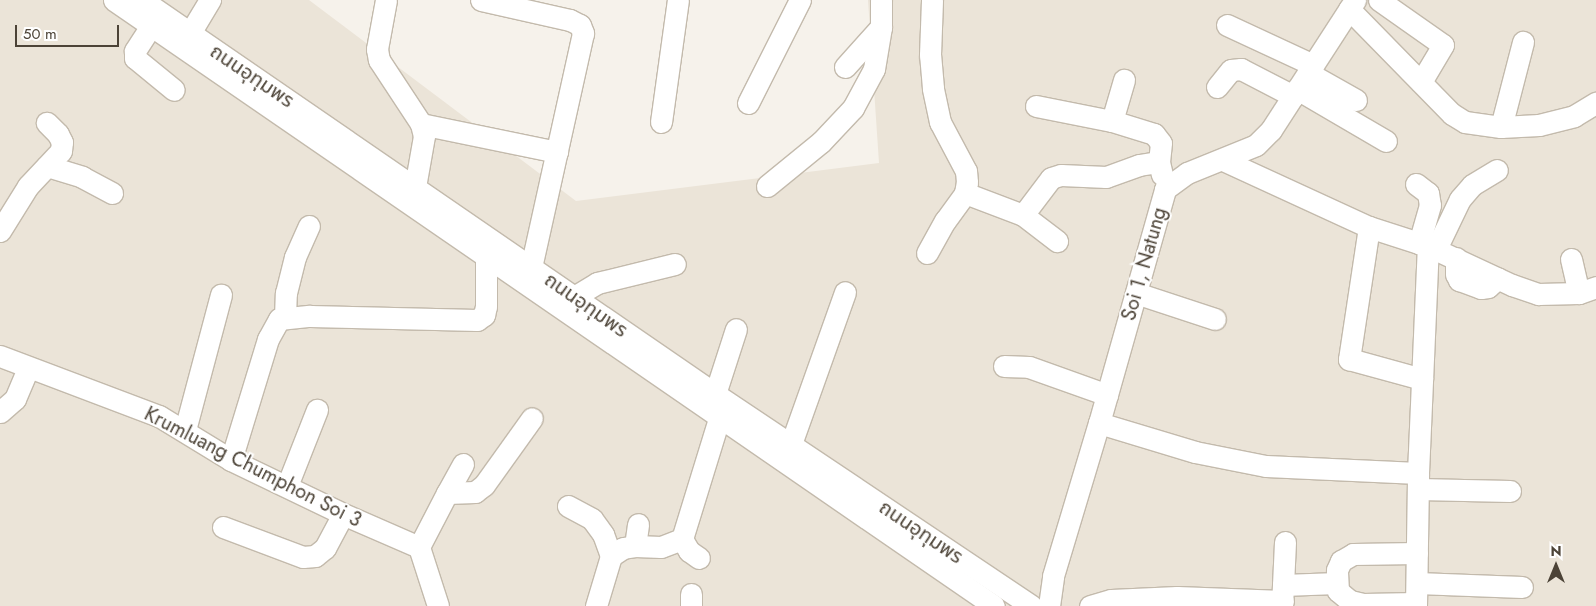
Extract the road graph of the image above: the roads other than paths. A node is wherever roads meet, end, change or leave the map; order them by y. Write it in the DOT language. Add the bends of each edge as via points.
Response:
graph roads {
  1 [pos="114,0"];
  2 [pos="142,0"];
  3 [pos="210,0"];
  4 [pos="386,0"];
  5 [pos="481,0"];
  6 [pos="678,0"];
  7 [pos="800,0"];
  8 [pos="881,0"];
  9 [pos="932,0"];
  10 [pos="1378,0"];
  11 [pos="1352,5"];
  12 [pos="1227,24"];
  13 [pos="151,26"];
  14 [pos="881,27"];
  15 [pos="190,33"];
  16 [pos="1523,42"];
  17 [pos="845,67"];
  18 [pos="1124,80"];
  19 [pos="1303,81"];
  20 [pos="1421,82"];
  21 [pos="1217,88"];
  22 [pos="174,90"];
  23 [pos="1356,100"];
  24 [pos="748,103"];
  25 [pos="1596,103"];
  26 [pos="1036,106"];
  27 [pos="1112,121"];
  28 [pos="662,122"];
  29 [pos="46,123"];
  30 [pos="421,124"];
  31 [pos="1501,128"];
  32 [pos="1386,141"];
  33 [pos="557,152"];
  34 [pos="1223,160"];
  35 [pos="1160,162"];
  36 [pos="47,166"];
  37 [pos="1497,170"];
  38 [pos="1416,184"];
  39 [pos="768,186"];
  40 [pos="415,188"];
  41 [pos="1165,189"];
  42 [pos="112,193"];
  43 [pos="965,194"];
  44 [pos="1023,215"];
  45 [pos="309,226"];
  46 [pos="1369,227"];
  47 [pos="0,231"];
  48 [pos="1057,241"];
  49 [pos="1427,246"];
  50 [pos="927,253"];
  51 [pos="486,258"];
  52 [pos="1570,258"];
  53 [pos="675,264"];
  54 [pos="531,267"];
  55 [pos="1587,290"];
  56 [pos="845,292"];
  57 [pos="1136,292"];
  58 [pos="221,295"];
  59 [pos="574,297"];
  60 [pos="285,317"];
  61 [pos="1215,318"];
  62 [pos="736,329"];
  63 [pos="0,356"];
  64 [pos="1004,366"];
  65 [pos="28,368"];
  66 [pos="1422,379"];
  67 [pos="715,394"];
  68 [pos="1107,395"];
  69 [pos="317,410"];
  70 [pos="0,412"];
  71 [pos="532,418"];
  72 [pos="719,418"];
  73 [pos="1099,423"];
  74 [pos="185,430"];
  75 [pos="791,444"];
  76 [pos="231,460"];
  77 [pos="463,464"];
  78 [pos="1418,481"];
  79 [pos="287,486"];
  80 [pos="1510,491"];
  81 [pos="447,493"];
  82 [pos="568,506"];
  83 [pos="343,514"];
  84 [pos="638,524"];
  85 [pos="223,527"];
  86 [pos="682,539"];
  87 [pos="1285,542"];
  88 [pos="635,546"];
  89 [pos="419,547"];
  90 [pos="1417,553"];
  91 [pos="611,556"];
  92 [pos="699,558"];
  93 [pos="1337,583"];
  94 [pos="1522,587"];
  95 [pos="1283,597"];
  96 [pos="1416,597"];
  97 [pos="1233,603"];
  98 [pos="438,606"];
  99 [pos="596,606"];
  100 [pos="994,606"];
  101 [pos="1032,606"];
  102 [pos="1049,606"];
  103 [pos="1090,606"];
  1 -- 13 [label="street, ถนนอุทุมพร"];
  2 -- 15 [label="street, ถนนอุทุมพร"];
  3 -- 15 [label="street"];
  4 -- 30 [label="street" via="377,49 379,60"];
  5 -- 33 [label="street" via="580,25 583,33"];
  6 -- 28 [label="street"];
  7 -- 24 [label="street"];
  8 -- 14 [label="street"];
  9 -- 43 [label="street" via="930,55 933,88 940,122 966,171"];
  10 -- 20 [label="street" via="1451,50"];
  11 -- 19 [label="street, Soi 1, Natung"];
  11 -- 20 [label="street"];
  12 -- 19 [label="street"];
  13 -- 22 [label="street" via="135,51 135,58"];
  13 -- 51 [label="street, ถนนอุทุมพร"];
  14 -- 17 [label="street"];
  14 -- 39 [label="street" via="874,69 853,108 821,142"];
  15 -- 40 [label="street, ถนนอุทุมพร"];
  16 -- 31 [label="street"];
  18 -- 27 [label="street"];
  19 -- 21 [label="street" via="1241,69 1231,70"];
  19 -- 23 [label="street"];
  19 -- 32 [label="street"];
  19 -- 34 [label="street, Soi 1, Natung" via="1271,130 1256,145"];
  20 -- 31 [label="street" via="1452,114 1465,122"];
  25 -- 31 [label="street" via="1574,116 1555,122"];
  26 -- 27 [label="street"];
  27 -- 35 [label="street" via="1154,134 1162,147"];
  29 -- 36 [label="street" via="62,142 61,151"];
  30 -- 33 [label="street"];
  30 -- 40 [label="street" via="424,136"];
  33 -- 54 [label="street"];
  34 -- 41 [label="street, Soi 1, Natung" via="1187,174"];
  34 -- 46 [label="street"];
  35 -- 41 [label="street"];
  35 -- 44 [label="street" via="1139,165 1106,177 1061,175 1051,178"];
  36 -- 42 [label="street" via="82,177"];
  36 -- 47 [label="street" via="28,186"];
  37 -- 49 [label="street" via="1472,185"];
  38 -- 49 [label="street" via="1428,193"];
  40 -- 54 [label="street, ถนนอุทุมพร"];
  41 -- 57 [label="street, Soi 1, Natung"];
  43 -- 44 [label="street"];
  43 -- 50 [label="street"];
  44 -- 48 [label="street"];
  45 -- 60 [label="street" via="295,257 286,293"];
  46 -- 49 [label="street"];
  46 -- 66 [label="street" via="1348,358"];
  49 -- 55 [label="street" via="1538,294"];
  49 -- 66 [label="street"];
  51 -- 60 [label="street" via="486,306 484,315 477,320"];
  51 -- 72 [label="street, ถนนอุทุมพร"];
  52 -- 55 [label="street"];
  53 -- 59 [label="street" via="604,281"];
  54 -- 59 [label="street, ถนนอุทุมพร"];
  56 -- 75 [label="street"];
  57 -- 61 [label="street"];
  57 -- 68 [label="street, Soi 1, Natung"];
  58 -- 74 [label="street"];
  59 -- 67 [label="street, ถนนอุทุมพร"];
  60 -- 76 [label="street" via="279,319 268,338"];
  62 -- 67 [label="street"];
  63 -- 65 [label="street, Krumluang Chumphon Soi 3"];
  64 -- 68 [label="street" via="1029,367"];
  65 -- 70 [label="street" via="15,399"];
  65 -- 74 [label="street, Krumluang Chumphon Soi 3" via="159,416"];
  66 -- 78 [label="street"];
  67 -- 75 [label="street, ถนนอุทุมพร"];
  68 -- 73 [label="street, Soi 1, Natung"];
  69 -- 79 [label="street"];
  71 -- 81 [label="street" via="484,485 475,492"];
  72 -- 86 [label="street"];
  72 -- 100 [label="street, ถนนอุทุมพร"];
  73 -- 78 [label="street" via="1195,452 1266,466"];
  73 -- 102 [label="street, Soi 1, Natung" via="1052,576"];
  74 -- 76 [label="street, Krumluang Chumphon Soi 3"];
  75 -- 101 [label="street, ถนนอุทุมพร"];
  76 -- 79 [label="street, Krumluang Chumphon Soi 3"];
  77 -- 81 [label="street"];
  78 -- 80 [label="street"];
  78 -- 90 [label="street"];
  79 -- 83 [label="street, Krumluang Chumphon Soi 3"];
  81 -- 89 [label="street"];
  82 -- 91 [label="street" via="592,518 604,534"];
  83 -- 85 [label="street" via="324,548 315,556 303,557"];
  83 -- 89 [label="street, Krumluang Chumphon Soi 3"];
  84 -- 88 [label="street"];
  86 -- 88 [label="street" via="661,547"];
  86 -- 92 [label="street" via="689,551"];
  87 -- 95 [label="street"];
  88 -- 91 [label="street" via="623,548"];
  89 -- 98 [label="street"];
  90 -- 93 [label="street" via="1353,554 1341,561"];
  90 -- 96 [label="street"];
  91 -- 99 [label="street"];
  93 -- 95 [label="street"];
  93 -- 96 [label="street" via="1338,591 1350,602 1363,604"];
  94 -- 96 [label="street"];
  95 -- 97 [label="street"];
  97 -- 103 [label="street" via="1177,597 1111,600"];
}
